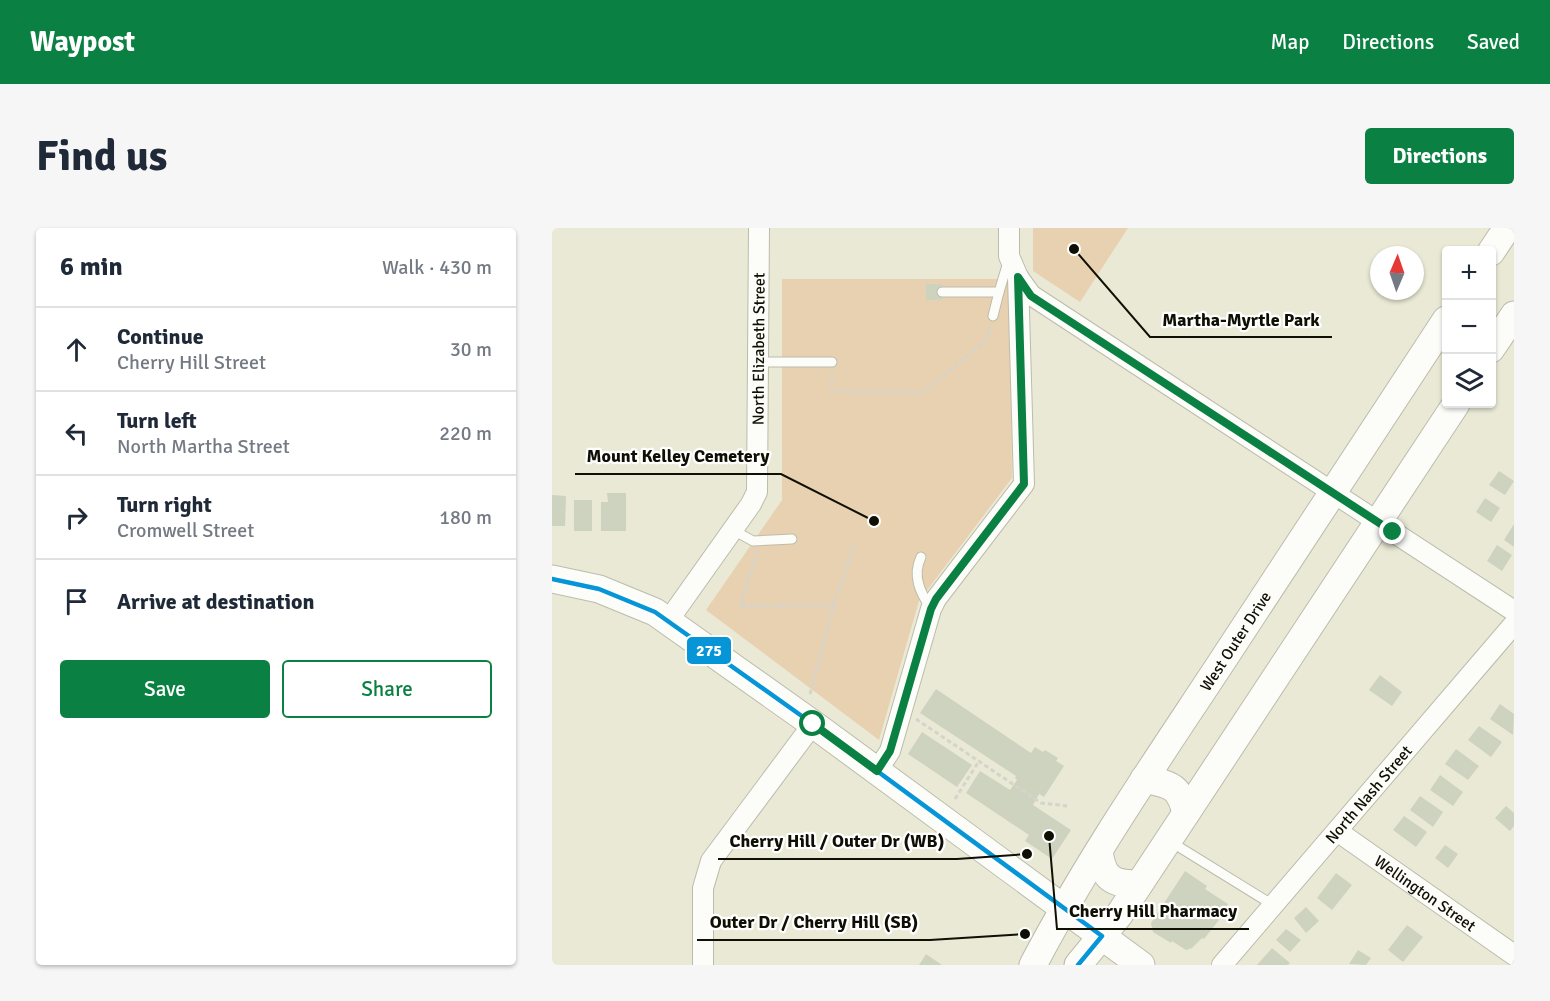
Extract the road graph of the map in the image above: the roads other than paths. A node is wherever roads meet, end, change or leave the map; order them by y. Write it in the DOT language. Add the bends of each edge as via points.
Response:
graph roads {
  1 [pos="759,228"];
  2 [pos="1009,228"];
  3 [pos="1507,228"];
  4 [pos="1495,246"];
  5 [pos="1009,256"];
  6 [pos="1018,277"];
  7 [pos="942,292"];
  8 [pos="999,292"];
  9 [pos="1514,315"];
  10 [pos="993,316"];
  11 [pos="1442,326"];
  12 [pos="1496,342"];
  13 [pos="758,362"];
  14 [pos="832,362"];
  15 [pos="1453,408"];
  16 [pos="1332,494"];
  17 [pos="1378,522"];
  18 [pos="733,530"];
  19 [pos="792,539"];
  20 [pos="921,557"];
  21 [pos="552,579"];
  22 [pos="931,609"];
  23 [pos="1514,611"];
  24 [pos="668,621"];
  25 [pos="1514,624"];
  26 [pos="813,724"];
  27 [pos="877,771"];
  28 [pos="1144,778"];
  29 [pos="1186,813"];
  30 [pos="1337,831"];
  31 [pos="1169,840"];
  32 [pos="1099,851"];
  33 [pos="1139,885"];
  34 [pos="1273,905"];
  35 [pos="1063,907"];
  36 [pos="1102,936"];
  37 [pos="1514,955"];
  38 [pos="703,965"];
  39 [pos="1033,965"];
  40 [pos="1078,965"];
  41 [pos="1141,965"];
  42 [pos="1222,965"];
  1 -- 13 [label="street, North Elizabeth Street"];
  2 -- 5 [label="street"];
  3 -- 4 [label="main road"];
  5 -- 6 [label="street"];
  5 -- 8 [label="lane"];
  6 -- 16 [label="street" via="1031,296"];
  6 -- 22 [label="street" via="1024,484"];
  7 -- 8 [label="lane"];
  8 -- 10 [label="lane"];
  9 -- 12 [label="main road"];
  11 -- 16 [label="main road, West Outer Drive"];
  13 -- 14 [label="lane"];
  13 -- 18 [label="street, North Elizabeth Street" via="757,492"];
  15 -- 17 [label="main road"];
  16 -- 17 [label="street"];
  16 -- 28 [label="main road, West Outer Drive"];
  17 -- 23 [label="street"];
  17 -- 29 [label="main road"];
  18 -- 19 [label="lane" via="753,541"];
  18 -- 24 [label="street, North Elizabeth Street"];
  20 -- 22 [label="lane" via="915,570"];
  21 -- 24 [label="main road" via="623,597"];
  22 -- 27 [label="street" via="890,751"];
  24 -- 26 [label="main road"];
  25 -- 30 [label="street, North Nash Street"];
  26 -- 27 [label="main road"];
  26 -- 38 [label="street" via="711,861 703,888"];
  27 -- 35 [label="main road"];
  28 -- 29 [label="main road" via="1175,788"];
  28 -- 32 [label="main road, West Outer Drive"];
  29 -- 31 [label="main road"];
  30 -- 34 [label="street, North Nash Street"];
  30 -- 37 [label="street, Wellington Street"];
  31 -- 33 [label="main road"];
  31 -- 34 [label="lane"];
  32 -- 33 [label="main road" via="1100,863 1111,880"];
  32 -- 35 [label="main road, West Outer Drive"];
  33 -- 36 [label="main road"];
  34 -- 42 [label="street, North Nash Street"];
  35 -- 36 [label="main road"];
  35 -- 39 [label="main road, West Outer Drive"];
  36 -- 40 [label="main road"];
  36 -- 41 [label="main road"];
}
